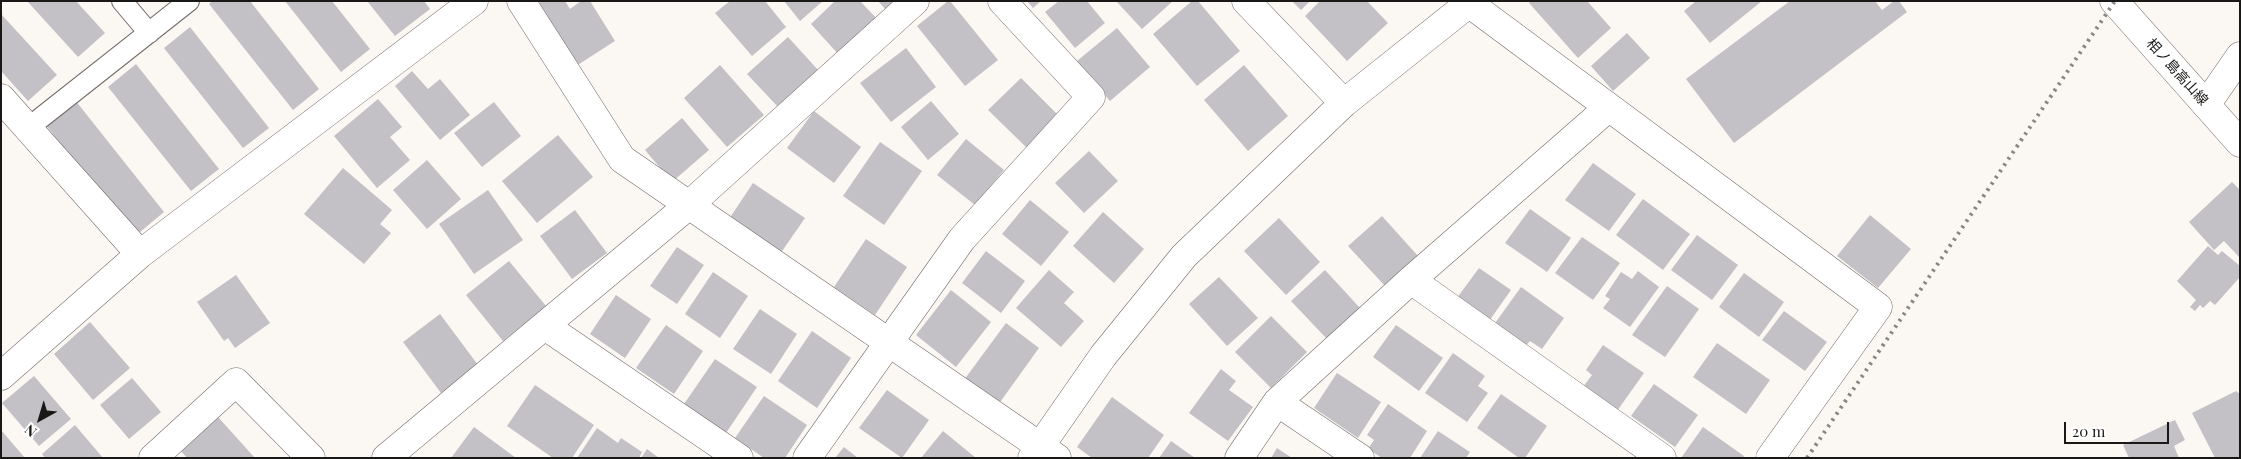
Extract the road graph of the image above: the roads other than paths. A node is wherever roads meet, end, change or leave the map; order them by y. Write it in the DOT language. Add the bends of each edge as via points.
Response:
graph roads {
  1 [pos="122,1"];
  2 [pos="188,1"];
  3 [pos="474,1"];
  4 [pos="521,1"];
  5 [pos="915,1"];
  6 [pos="1002,1"];
  7 [pos="1246,1"];
  8 [pos="2114,1"];
  9 [pos="1471,2"];
  10 [pos="149,32"];
  11 [pos="2240,56"];
  12 [pos="1,98"];
  13 [pos="1344,103"];
  14 [pos="2206,105"];
  15 [pos="1608,108"];
  16 [pos="28,128"];
  17 [pos="2240,143"];
  18 [pos="689,205"];
  19 [pos="140,254"];
  20 [pos="1411,280"];
  21 [pos="545,326"];
  22 [pos="889,341"];
  23 [pos="1,376"];
  24 [pos="1277,402"];
  25 [pos="1043,454"];
  26 [pos="153,458"];
  27 [pos="311,458"];
  28 [pos="386,458"];
  29 [pos="739,458"];
  30 [pos="807,458"];
  31 [pos="1239,458"];
  32 [pos="1360,458"];
  33 [pos="1662,458"];
  34 [pos="1770,458"];
  1 -- 10 [label="lane"];
  2 -- 10 [label="lane"];
  3 -- 19 [label="street"];
  4 -- 18 [label="street" via="622,159"];
  5 -- 18 [label="street"];
  6 -- 22 [label="street" via="1091,98 962,239"];
  7 -- 13 [label="street"];
  8 -- 14 [label="street, 相ノ島高山線"];
  9 -- 13 [label="street"];
  9 -- 15 [label="street"];
  10 -- 16 [label="lane"];
  11 -- 14 [label="street"];
  12 -- 16 [label="street"];
  13 -- 25 [label="street" via="1184,256 1103,356"];
  14 -- 17 [label="street, 相ノ島高山線"];
  15 -- 20 [label="street"];
  15 -- 34 [label="street" via="1878,307"];
  16 -- 19 [label="street"];
  18 -- 21 [label="street"];
  18 -- 22 [label="street"];
  19 -- 23 [label="street"];
  20 -- 24 [label="street"];
  20 -- 33 [label="street"];
  21 -- 28 [label="street"];
  21 -- 29 [label="street"];
  22 -- 25 [label="street"];
  22 -- 30 [label="street"];
  24 -- 31 [label="street"];
  24 -- 32 [label="street"];
  26 -- 27 [label="street" via="236,382"];
}
